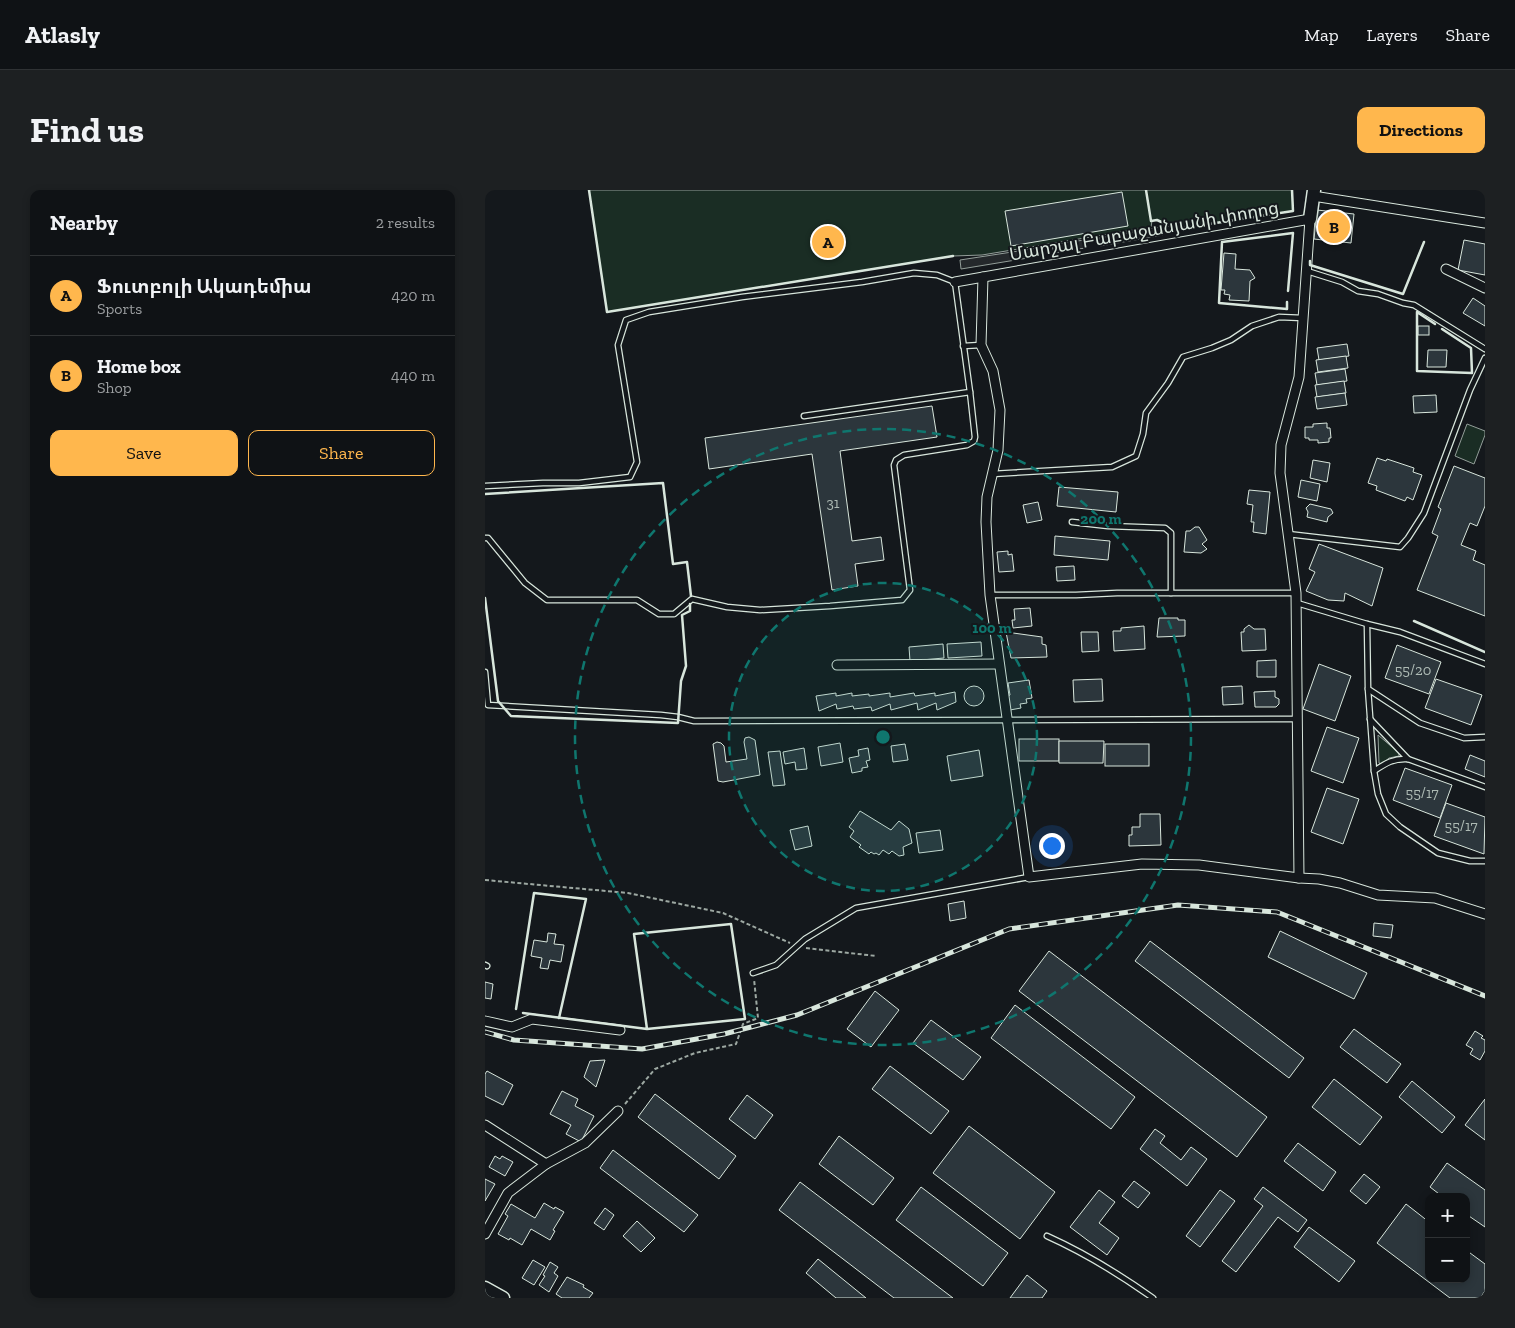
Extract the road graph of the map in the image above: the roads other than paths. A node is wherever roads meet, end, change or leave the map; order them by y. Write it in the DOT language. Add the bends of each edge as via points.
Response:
graph roads {
  1 [pos="1314,193"];
  2 [pos="1310,219"];
  3 [pos="1485,223"];
  4 [pos="1446,269"];
  5 [pos="1307,271"];
  6 [pos="983,277"];
  7 [pos="955,282"];
  8 [pos="1485,288"];
  9 [pos="1303,318"];
  10 [pos="981,345"];
  11 [pos="963,346"];
  12 [pos="1485,349"];
  13 [pos="1485,358"];
  14 [pos="970,392"];
  15 [pos="803,416"];
  16 [pos="992,474"];
  17 [pos="485,486"];
  18 [pos="1072,522"];
  19 [pos="1288,534"];
  20 [pos="485,538"];
  21 [pos="1171,593"];
  22 [pos="1296,593"];
  23 [pos="990,595"];
  24 [pos="1297,603"];
  25 [pos="1367,624"];
  26 [pos="999,664"];
  27 [pos="1485,664"];
  28 [pos="837,666"];
  29 [pos="485,672"];
  30 [pos="1368,689"];
  31 [pos="1007,719"];
  32 [pos="1297,719"];
  33 [pos="1370,719"];
  34 [pos="1485,737"];
  35 [pos="1408,759"];
  36 [pos="1374,770"];
  37 [pos="1485,787"];
  38 [pos="1485,861"];
  39 [pos="1029,877"];
  40 [pos="1299,878"];
  41 [pos="1485,914"];
  42 [pos="753,973"];
  43 [pos="485,1021"];
  44 [pos="620,1030"];
  45 [pos="618,1111"];
  46 [pos="485,1125"];
  47 [pos="546,1164"];
  48 [pos="485,1234"];
  49 [pos="1047,1236"];
  50 [pos="485,1288"];
  51 [pos="503,1298"];
  52 [pos="1153,1298"];
  1 -- 2 [label="street"];
  1 -- 3 [label="street"];
  2 -- 5 [label="street"];
  2 -- 6 [label="street, Մարշալ Բաբաջանյանի փողոց"];
  4 -- 8 [label="street"];
  5 -- 9 [label="street"];
  5 -- 12 [label="lane" via="1342,282 1358,291 1414,305"];
  6 -- 7 [label="street, Մարշալ Բաբաջանյանի փողոց"];
  6 -- 10 [label="street"];
  7 -- 11 [label="lane"];
  7 -- 17 [label="lane" via="914,273 649,312 626,320 618,345 637,462 630,477"];
  9 -- 16 [label="lane" via="1279,318 1252,326 1225,343 1183,356 1146,413 1136,456 1112,467"];
  9 -- 19 [label="street" via="1299,377 1281,445 1280,473"];
  10 -- 11 [label="lane"];
  10 -- 16 [label="street" via="993,371 1000,410 998,450"];
  11 -- 14 [label="lane"];
  13 -- 19 [label="lane" via="1424,513 1400,547"];
  14 -- 15 [label="lane"];
  14 -- 20 [label="lane" via="974,441 967,446 903,456 894,465 910,590 902,600 761,610 691,599 674,614 659,614 637,600 547,600 525,583"];
  16 -- 23 [label="street" via="986,522"];
  18 -- 21 [label="lane" via="1165,528 1171,533"];
  19 -- 22 [label="street"];
  21 -- 22 [label="lane"];
  21 -- 23 [label="lane"];
  22 -- 24 [label="street"];
  23 -- 26 [label="street"];
  24 -- 25 [label="lane"];
  24 -- 32 [label="street"];
  25 -- 27 [label="lane" via="1400,632"];
  25 -- 30 [label="lane"];
  26 -- 28 [label="street"];
  26 -- 31 [label="street"];
  29 -- 31 [label="lane" via="488,705 661,715 694,721"];
  30 -- 33 [label="lane"];
  30 -- 34 [label="lane" via="1420,722 1464,738"];
  31 -- 32 [label="lane"];
  31 -- 39 [label="street"];
  32 -- 40 [label="street"];
  33 -- 35 [label="lane"];
  33 -- 36 [label="lane"];
  35 -- 36 [label="lane" via="1389,762"];
  35 -- 37 [label="lane"];
  36 -- 38 [label="lane" via="1377,794 1386,814 1400,826 1438,853"];
  39 -- 40 [label="street" via="1142,864 1199,864"];
  39 -- 42 [label="lane" via="856,908 805,939 777,966"];
  40 -- 41 [label="street" via="1340,883 1377,895 1435,898"];
  43 -- 44 [label="street" via="513,1027 531,1019"];
  45 -- 47 [label="street" via="585,1142"];
  46 -- 47 [label="street"];
  47 -- 48 [label="street" via="508,1193"];
  49 -- 52 [label="lane" via="1075,1248"];
  50 -- 51 [label="street"];
}
